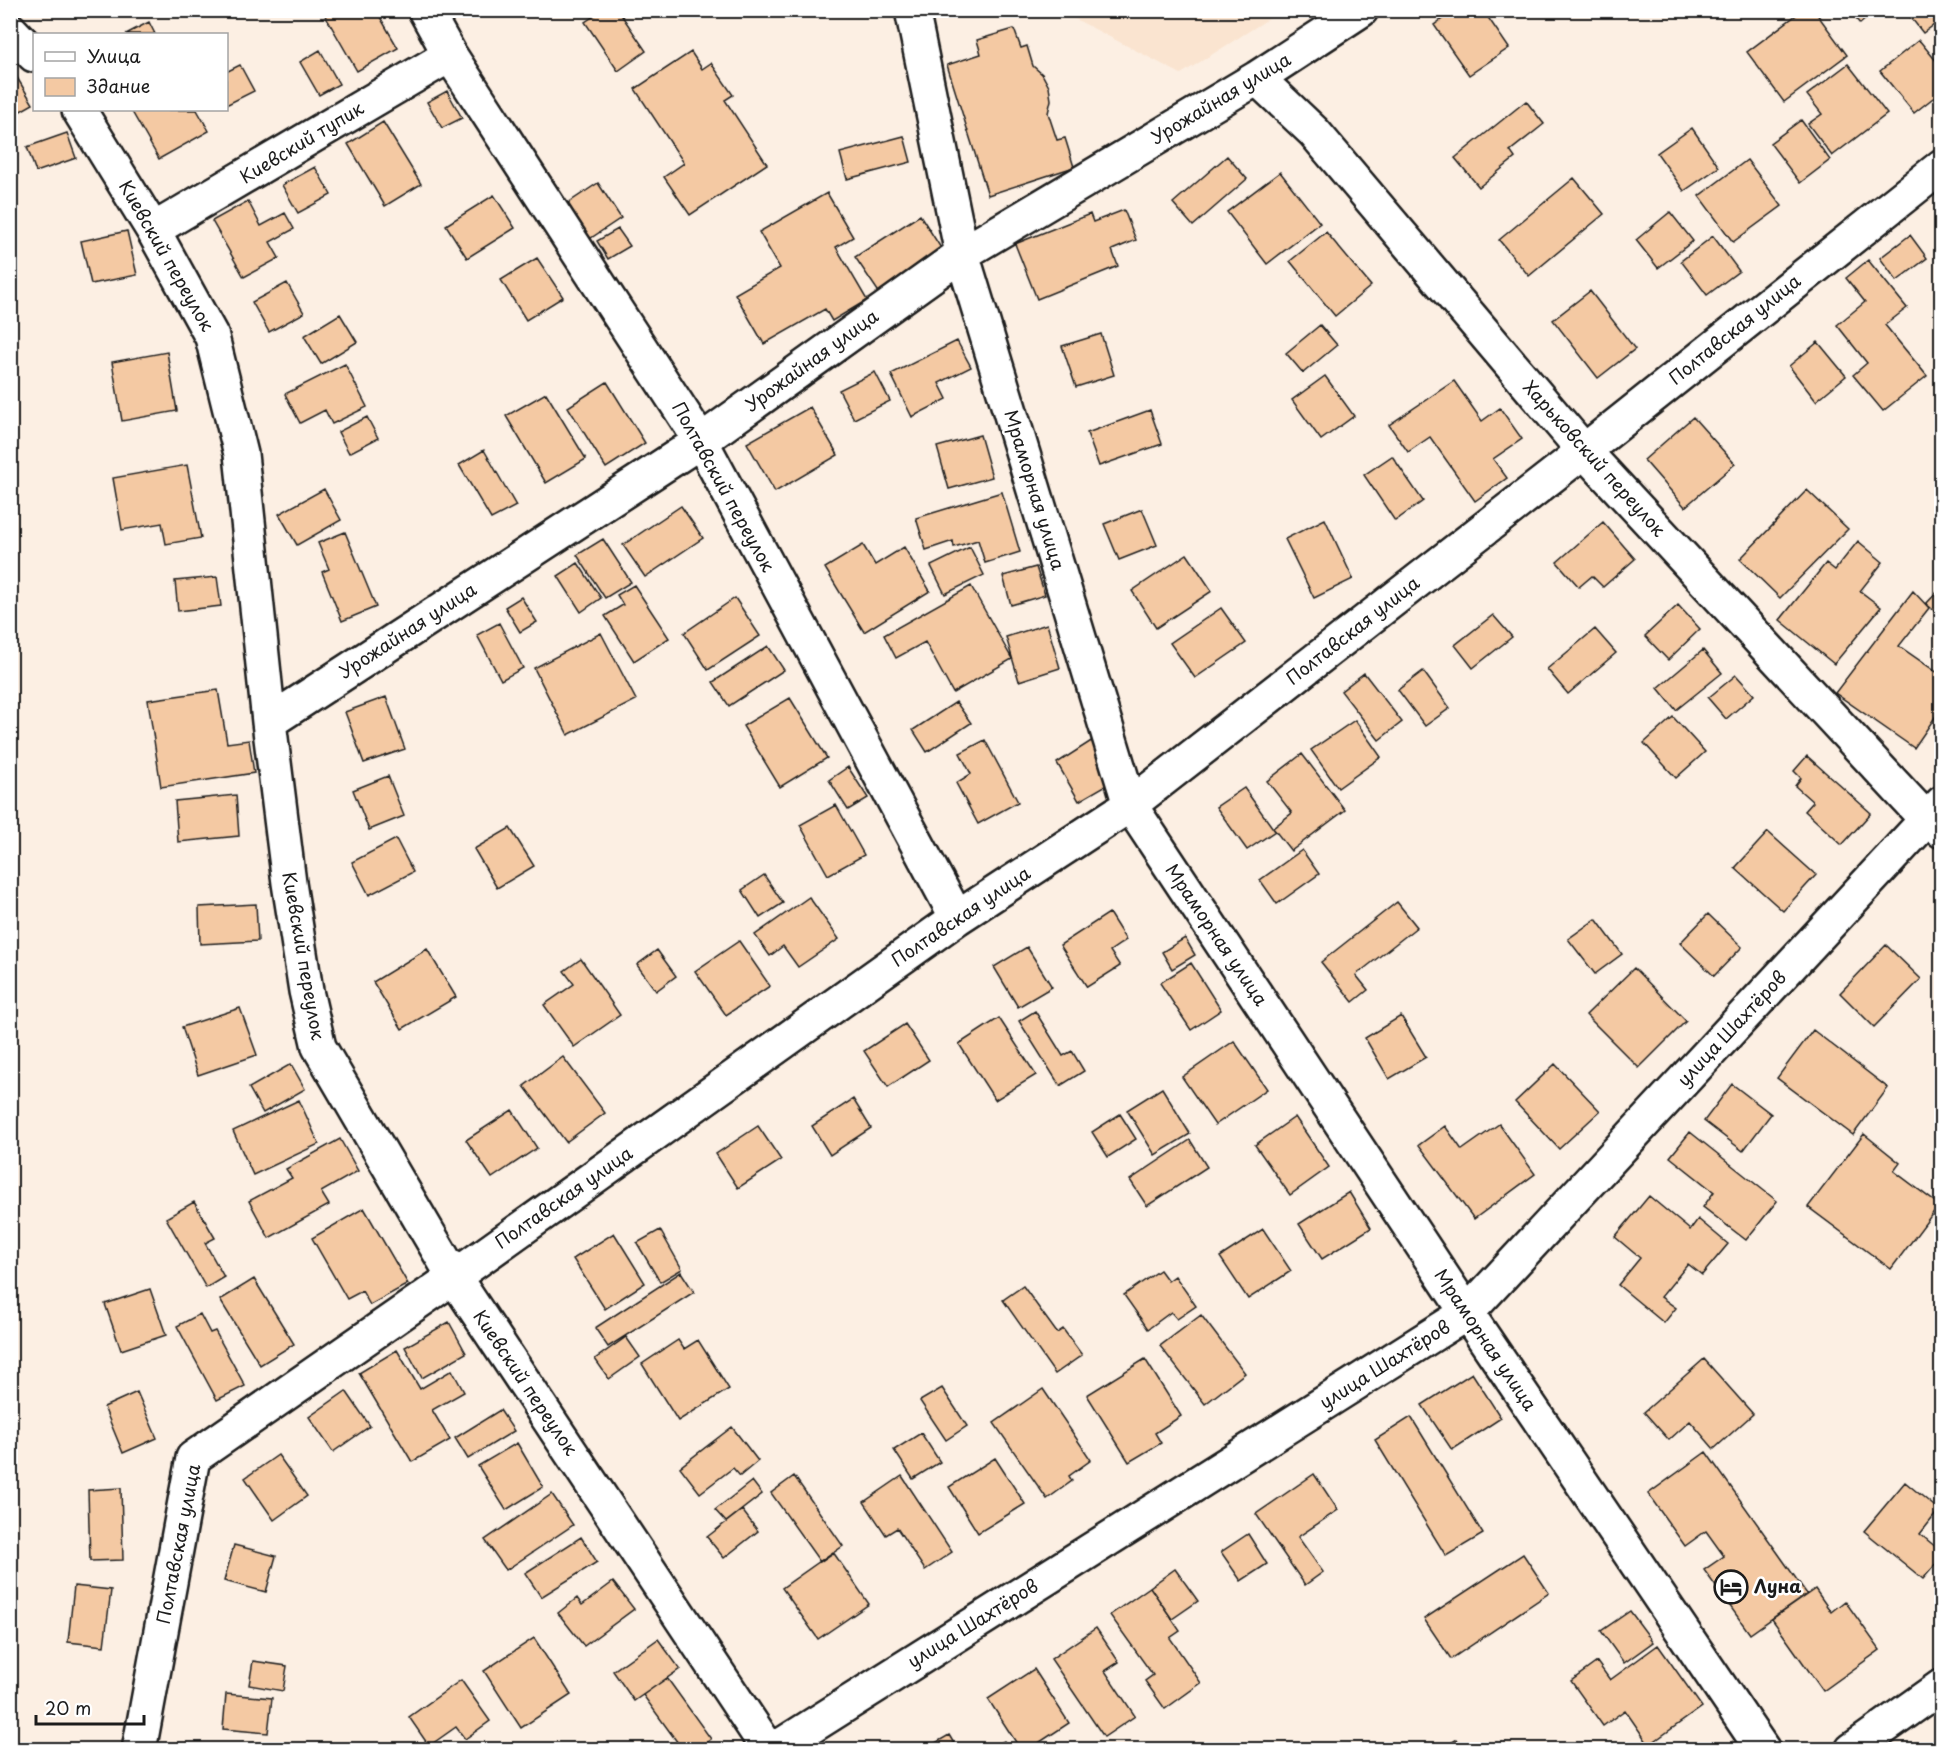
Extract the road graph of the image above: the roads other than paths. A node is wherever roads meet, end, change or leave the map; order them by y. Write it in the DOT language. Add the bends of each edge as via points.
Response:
graph roads {
  1 [pos="425,10"];
  2 [pos="912,10"];
  3 [pos="1361,10"];
  4 [pos="10,30"];
  5 [pos="33,53"];
  6 [pos="450,55"];
  7 [pos="1257,78"];
  8 [pos="80,111"];
  9 [pos="1941,166"];
  10 [pos="153,230"];
  11 [pos="962,254"];
  12 [pos="701,441"];
  13 [pos="1584,451"];
  14 [pos="269,722"];
  15 [pos="1130,806"];
  16 [pos="1937,818"];
  17 [pos="957,918"];
  18 [pos="454,1277"];
  19 [pos="1467,1313"];
  20 [pos="1941,1686"];
  21 [pos="139,1749"];
  22 [pos="771,1749"];
  23 [pos="1763,1749"];
  24 [pos="1852,1749"];
  1 -- 6 [label="street, Полтавский переулок"];
  2 -- 11 [label="street, Мраморная улица"];
  3 -- 7 [label="street, Урожайная улица"];
  4 -- 5 [label="street"];
  6 -- 10 [label="street, Киевский тупик"];
  6 -- 12 [label="street, Полтавский переулок"];
  7 -- 11 [label="street, Урожайная улица"];
  7 -- 13 [label="street, Харьковский переулок" via="1314,132"];
  8 -- 10 [label="street, Киевский переулок"];
  9 -- 13 [label="street, Полтавская улица"];
  10 -- 14 [label="street, Киевский переулок" via="212,337 241,454"];
  11 -- 12 [label="street, Урожайная улица"];
  11 -- 15 [label="street, Мраморная улица"];
  12 -- 14 [label="street, Урожайная улица"];
  12 -- 17 [label="street, Полтавский переулок"];
  13 -- 15 [label="street, Полтавская улица"];
  13 -- 16 [label="street, Харьковский переулок"];
  14 -- 18 [label="street, Киевский переулок" via="289,883 319,1047"];
  15 -- 17 [label="street, Полтавская улица"];
  15 -- 19 [label="street, Мраморная улица"];
  16 -- 19 [label="street, улица Шахтёров"];
  17 -- 18 [label="street, Полтавская улица"];
  18 -- 21 [label="street, Полтавская улица" via="193,1458"];
  18 -- 22 [label="street, Киевский переулок"];
  19 -- 22 [label="street, улица Шахтёров"];
  19 -- 23 [label="street, Мраморная улица"];
  20 -- 24 [label="street"];
}
